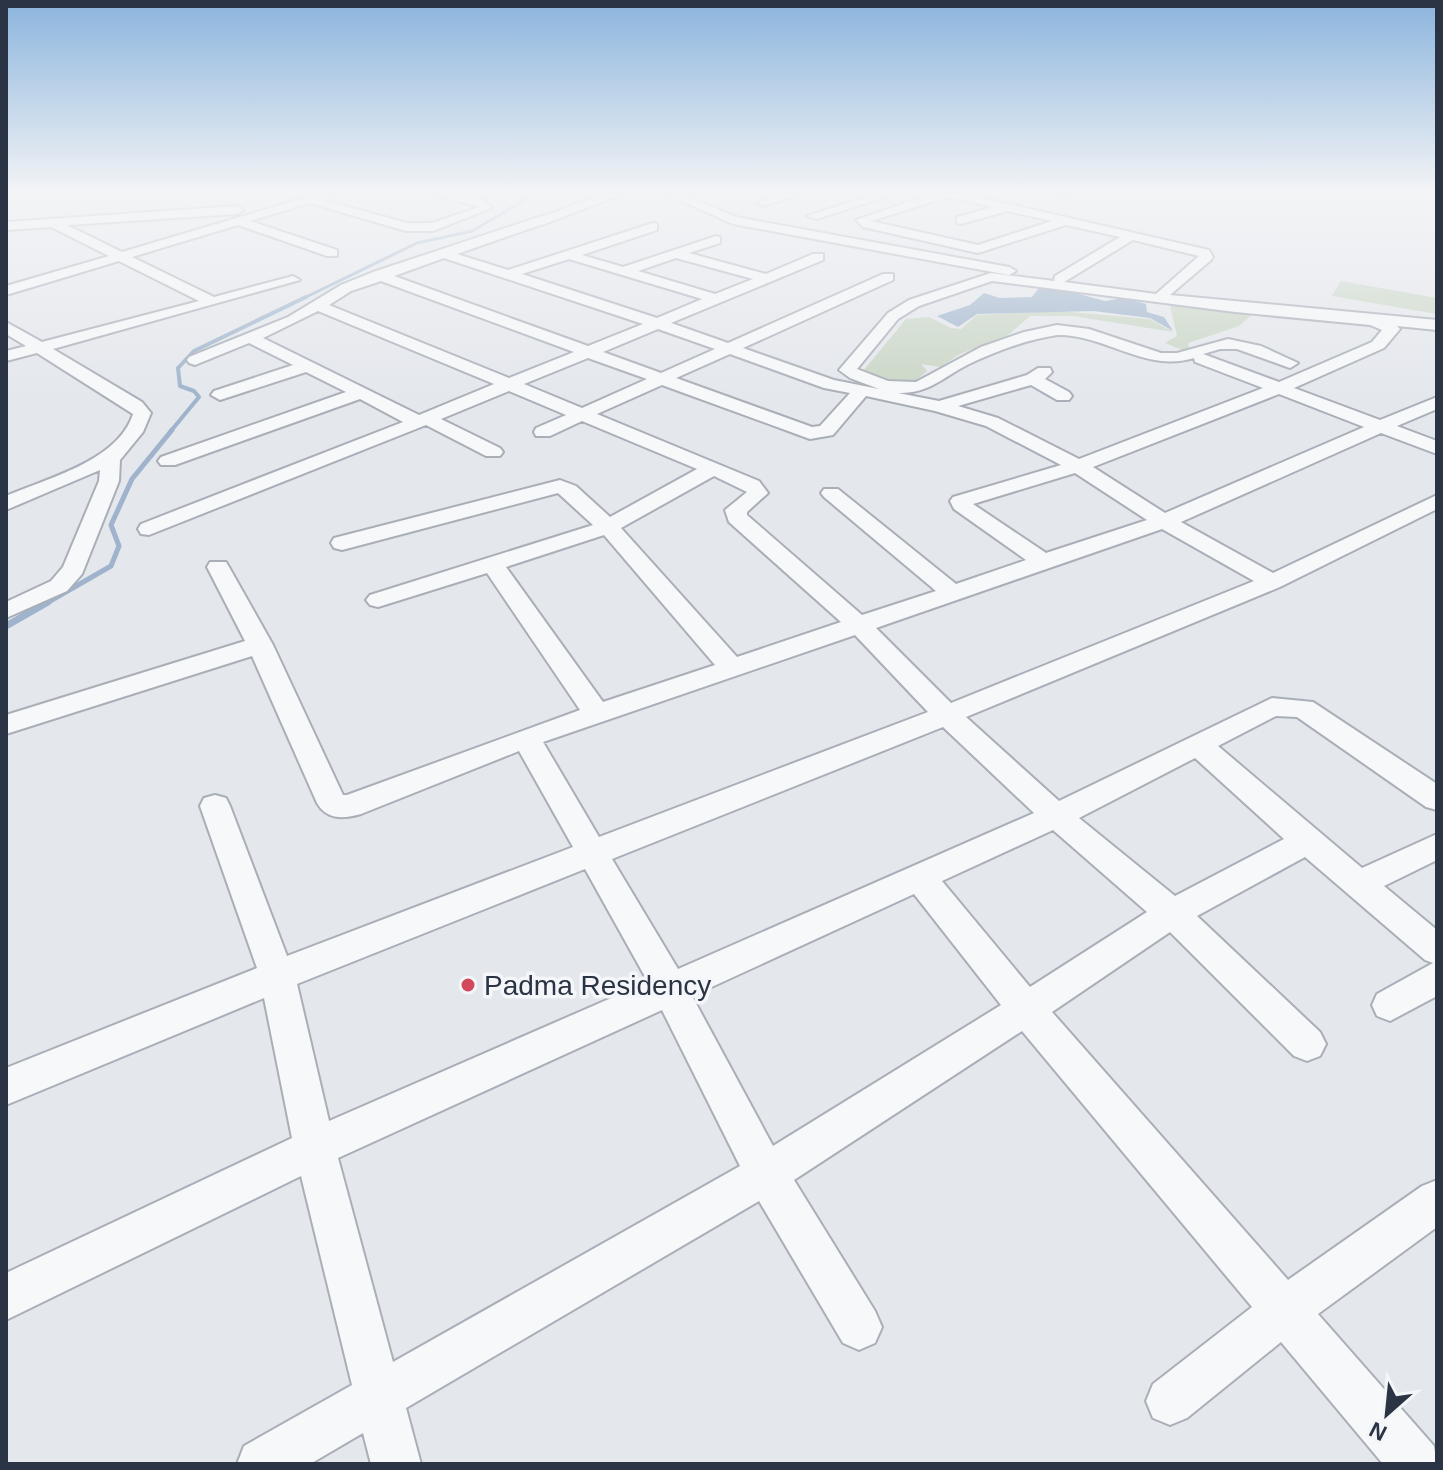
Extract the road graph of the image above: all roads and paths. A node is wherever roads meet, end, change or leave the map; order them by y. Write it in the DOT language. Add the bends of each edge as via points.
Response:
graph roads {
  1 [pos="100,263"];
  2 [pos="130,263"];
  3 [pos="417,263"];
  4 [pos="472,263"];
  5 [pos="545,263"];
  6 [pos="596,263"];
  7 [pos="650,263"];
  8 [pos="708,263"];
  9 [pos="804,263"];
  10 [pos="969,263"];
  11 [pos="1087,263"];
  12 [pos="1200,263"];
  13 [pos="625,271"];
  14 [pos="510,274"];
  15 [pos="378,275"];
  16 [pos="888,277"];
  17 [pos="766,278"];
  18 [pos="1060,279"];
  19 [pos="293,280"];
  20 [pos="6,291"];
  21 [pos="1162,295"];
  22 [pos="716,299"];
  23 [pos="212,302"];
  24 [pos="317,305"];
  25 [pos="657,324"];
  26 [pos="1437,325"];
  27 [pos="6,327"];
  28 [pos="253,339"];
  29 [pos="40,346"];
  30 [pos="730,349"];
  31 [pos="588,352"];
  32 [pos="6,356"];
  33 [pos="1201,359"];
  34 [pos="195,360"];
  35 [pos="1290,363"];
  36 [pos="307,366"];
  37 [pos="660,379"];
  38 [pos="511,384"];
  39 [pos="1277,387"];
  40 [pos="862,390"];
  41 [pos="361,393"];
  42 [pos="220,395"];
  43 [pos="1063,396"];
  44 [pos="1437,402"];
  45 [pos="939,406"];
  46 [pos="583,414"];
  47 [pos="423,420"];
  48 [pos="1382,427"];
  49 [pos="543,432"];
  50 [pos="1437,448"];
  51 [pos="493,452"];
  52 [pos="110,458"];
  53 [pos="168,461"];
  54 [pos="1078,466"];
  55 [pos="714,468"];
  56 [pos="831,493"];
  57 [pos="1437,501"];
  58 [pos="6,504"];
  59 [pos="1164,521"];
  60 [pos="608,527"];
  61 [pos="149,529"];
  62 [pos="342,543"];
  63 [pos="1044,562"];
  64 [pos="493,564"];
  65 [pos="218,567"];
  66 [pos="1272,582"];
  67 [pos="953,593"];
  68 [pos="378,600"];
  69 [pos="6,611"];
  70 [pos="859,625"];
  71 [pos="260,645"];
  72 [pos="732,668"];
  73 [pos="597,714"];
  74 [pos="947,715"];
  75 [pos="6,725"];
  76 [pos="526,738"];
  77 [pos="1198,744"];
  78 [pos="1437,799"];
  79 [pos="215,806"];
  80 [pos="1056,816"];
  81 [pos="1307,841"];
  82 [pos="1437,846"];
  83 [pos="594,855"];
  84 [pos="919,877"];
  85 [pos="1359,884"];
  86 [pos="1172,913"];
  87 [pos="1437,950"];
  88 [pos="277,976"];
  89 [pos="1437,977"];
  90 [pos="669,988"];
  91 [pos="1390,1005"];
  92 [pos="1026,1009"];
  93 [pos="1307,1044"];
  94 [pos="6,1087"];
  95 [pos="315,1148"];
  96 [pos="766,1174"];
  97 [pos="1437,1201"];
  98 [pos="6,1297"];
  99 [pos="1286,1309"];
  100 [pos="859,1327"];
  101 [pos="379,1397"];
  102 [pos="1170,1401"];
  103 [pos="262,1464"];
  104 [pos="396,1464"];
  105 [pos="1416,1464"];
  1 -- 20 [label="street"];
  2 -- 23 [label="street"];
  3 -- 15 [label="street"];
  4 -- 14 [label="street"];
  5 -- 14 [label="street"];
  6 -- 13 [label="street"];
  7 -- 13 [label="street"];
  8 -- 17 [label="street"];
  9 -- 17 [label="street"];
  10 -- 18 [label="street"];
  11 -- 18 [label="street"];
  12 -- 21 [label="street"];
  13 -- 22 [label="street"];
  14 -- 25 [label="street"];
  15 -- 24 [label="street"];
  15 -- 31 [label="street"];
  16 -- 30 [label="street"];
  17 -- 22 [label="street"];
  18 -- 21 [label="street"];
  19 -- 23 [label="street"];
  21 -- 26 [label="street"];
  22 -- 25 [label="street"];
  23 -- 29 [label="street"];
  24 -- 28 [label="street"];
  24 -- 38 [label="street"];
  25 -- 30 [label="street"];
  25 -- 31 [label="street"];
  27 -- 29 [label="street"];
  28 -- 34 [label="street"];
  28 -- 36 [label="street"];
  29 -- 32 [label="street"];
  29 -- 52 [label="street" via="142,413"];
  30 -- 37 [label="street"];
  30 -- 40 [label="street"];
  31 -- 37 [label="street"];
  31 -- 38 [label="street"];
  33 -- 39 [label="street"];
  35 -- 39 [label="street" via="1230,344 1162,358 1064,330 979,355 927,384 895,387 847,370 893,316 914,303 991,277 1373,321 1392,329 1378,345"];
  36 -- 41 [label="street"];
  36 -- 42 [label="street"];
  37 -- 40 [label="street" via="815,434 826,431"];
  37 -- 46 [label="street"];
  38 -- 46 [label="street"];
  38 -- 47 [label="street"];
  39 -- 48 [label="street"];
  39 -- 54 [label="street"];
  40 -- 45 [label="street"];
  41 -- 47 [label="street"];
  41 -- 53 [label="street"];
  43 -- 45 [label="street" via="1039,376"];
  44 -- 48 [label="street"];
  45 -- 54 [label="street" via="992,422"];
  46 -- 49 [label="street"];
  46 -- 55 [label="street"];
  47 -- 51 [label="street"];
  47 -- 61 [label="street"];
  48 -- 50 [label="street"];
  48 -- 59 [label="street"];
  52 -- 58 [label="street"];
  52 -- 69 [label="street" via="109,481 74,569 59,586"];
  54 -- 59 [label="street"];
  54 -- 63 [label="street" via="960,501"];
  55 -- 60 [label="street"];
  55 -- 70 [label="street" via="758,490 736,510 737,517"];
  56 -- 67 [label="street"];
  57 -- 66 [label="street"];
  59 -- 63 [label="street"];
  59 -- 66 [label="street"];
  60 -- 62 [label="street" via="560,486"];
  60 -- 64 [label="street"];
  60 -- 72 [label="street"];
  63 -- 67 [label="street"];
  64 -- 68 [label="street"];
  64 -- 73 [label="street"];
  65 -- 71 [label="street"];
  66 -- 74 [label="street"];
  67 -- 70 [label="street"];
  70 -- 72 [label="street"];
  70 -- 74 [label="street"];
  71 -- 75 [label="street"];
  71 -- 76 [label="street" via="338,807"];
  72 -- 73 [label="street"];
  73 -- 76 [label="street"];
  74 -- 80 [label="street"];
  74 -- 83 [label="street"];
  76 -- 83 [label="street"];
  77 -- 78 [label="street" via="1272,707 1303,708"];
  77 -- 80 [label="street"];
  77 -- 81 [label="street"];
  79 -- 88 [label="street"];
  80 -- 84 [label="street"];
  80 -- 86 [label="street"];
  81 -- 85 [label="street"];
  81 -- 86 [label="street"];
  82 -- 85 [label="street"];
  83 -- 88 [label="street"];
  83 -- 90 [label="street"];
  84 -- 90 [label="street"];
  84 -- 92 [label="street"];
  85 -- 87 [label="street"];
  86 -- 92 [label="street"];
  86 -- 93 [label="street"];
  88 -- 94 [label="street"];
  88 -- 95 [label="street"];
  89 -- 91 [label="street"];
  90 -- 95 [label="street"];
  90 -- 96 [label="street"];
  92 -- 96 [label="street"];
  92 -- 99 [label="street"];
  95 -- 98 [label="street"];
  95 -- 101 [label="street"];
  96 -- 100 [label="street"];
  96 -- 101 [label="street"];
  97 -- 99 [label="street"];
  99 -- 102 [label="street"];
  99 -- 105 [label="street"];
  101 -- 103 [label="street"];
  101 -- 104 [label="street"];
}
